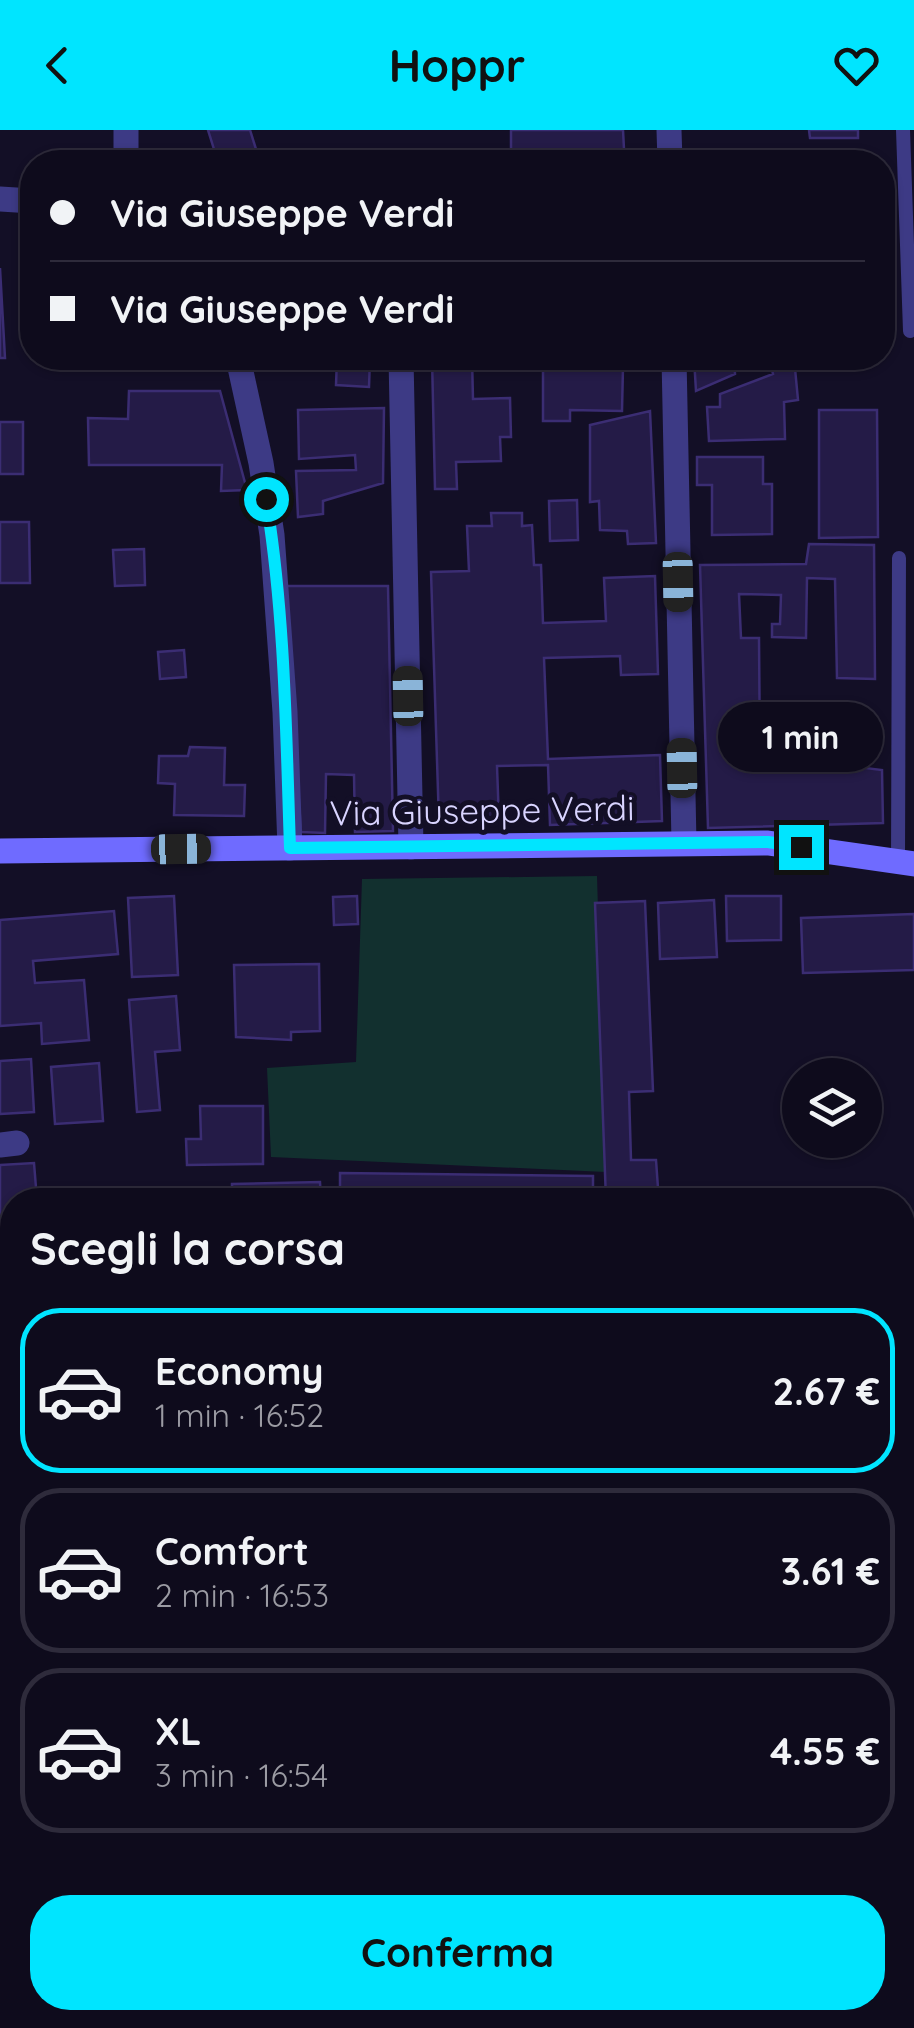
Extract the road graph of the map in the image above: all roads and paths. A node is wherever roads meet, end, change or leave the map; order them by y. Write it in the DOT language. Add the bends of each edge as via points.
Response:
graph roads {
  1 [pos="903,130"];
  2 [pos="910,331"];
  3 [pos="241,370"];
  4 [pos="401,370"];
  5 [pos="674,370"];
  6 [pos="899,558"];
  7 [pos="684,843"];
  8 [pos="410,847"];
  9 [pos="290,848"];
  10 [pos="0,852"];
  11 [pos="906,863"];
  1 -- 2 [label="lane"];
  3 -- 9 [label="street, Via Giuseppe Verdi" via="272,535"];
  4 -- 8 [label="street"];
  5 -- 7 [label="street"];
  6 -- 11 [label="lane"];
  7 -- 8 [label="street, Via Giuseppe Verdi"];
  7 -- 11 [label="street, Via Giuseppe Verdi" via="768,842"];
  8 -- 9 [label="street, Via Giuseppe Verdi"];
  9 -- 10 [label="street, Via Giuseppe Verdi"];
}
